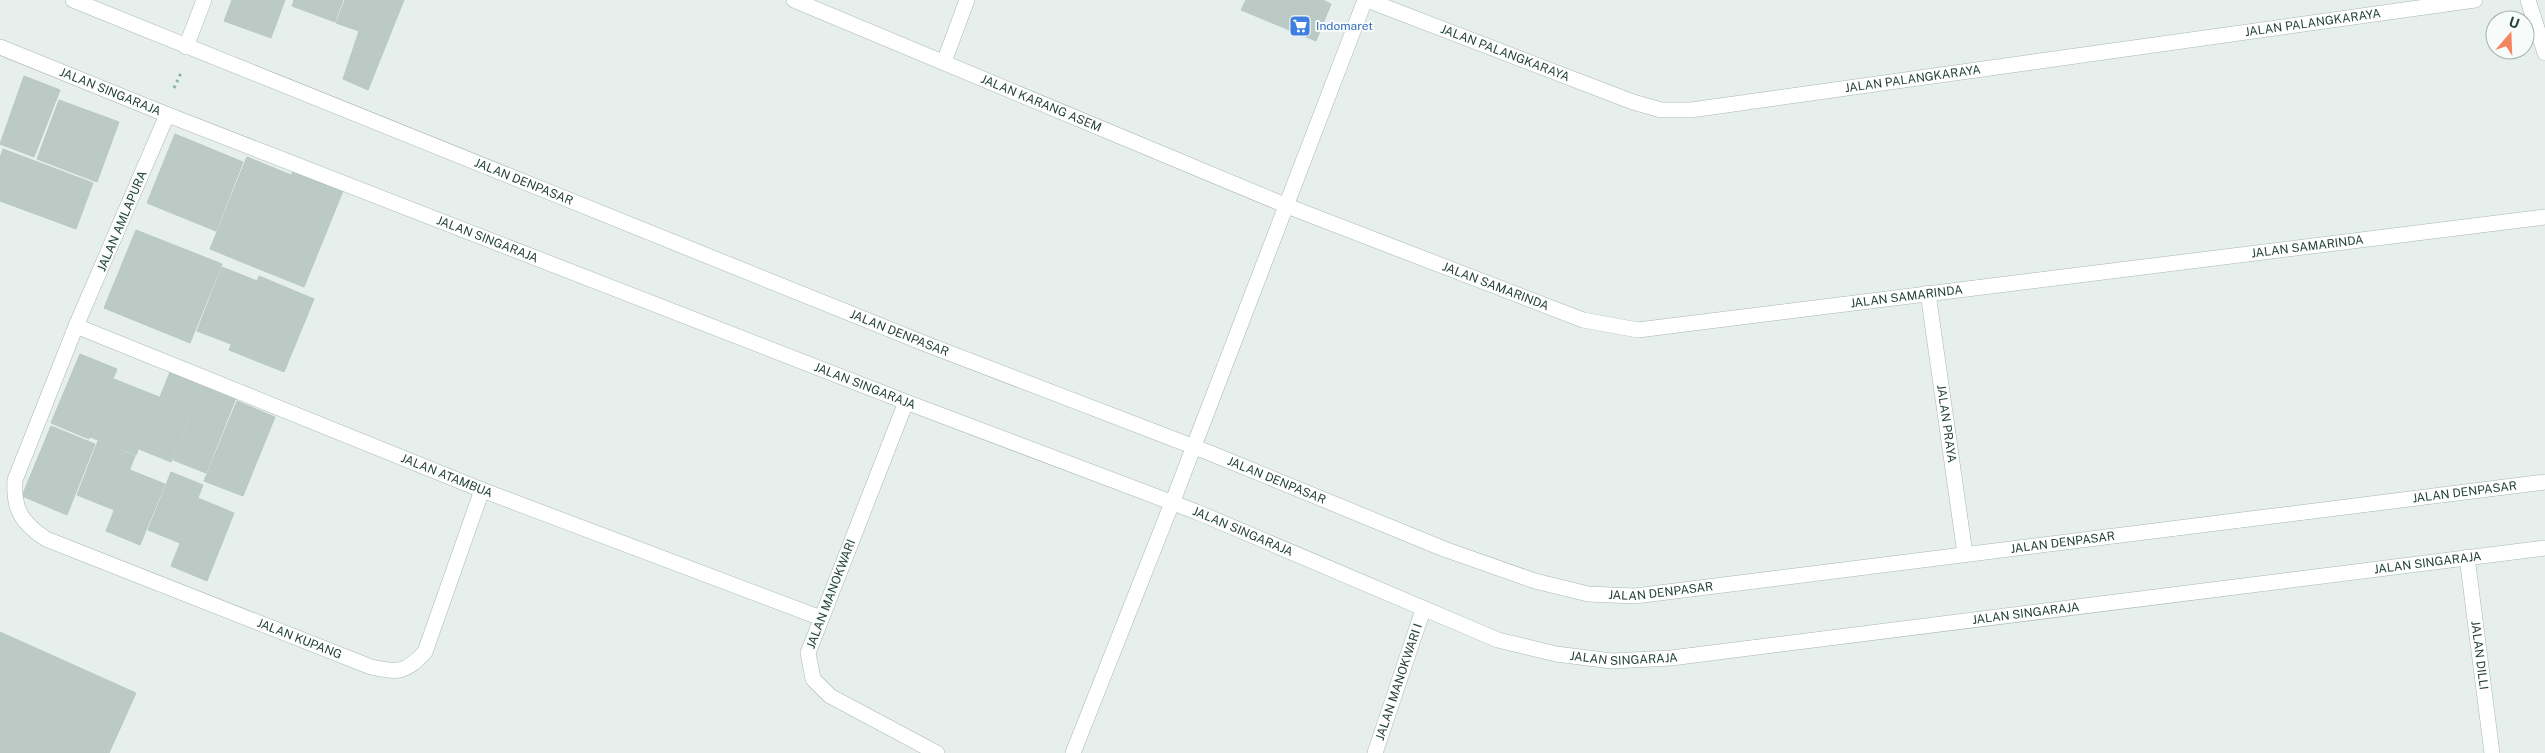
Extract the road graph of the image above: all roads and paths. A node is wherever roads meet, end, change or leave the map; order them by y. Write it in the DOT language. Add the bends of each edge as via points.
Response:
graph roads {
  1 [pos="72,0"];
  2 [pos="204,0"];
  3 [pos="794,0"];
  4 [pos="967,0"];
  5 [pos="1366,0"];
  6 [pos="2475,0"];
  7 [pos="2528,0"];
  8 [pos="0,47"];
  9 [pos="189,48"];
  10 [pos="2545,53"];
  11 [pos="944,62"];
  12 [pos="165,114"];
  13 [pos="1287,206"];
  14 [pos="2545,217"];
  15 [pos="1928,293"];
  16 [pos="76,326"];
  17 [pos="906,402"];
  18 [pos="1191,452"];
  19 [pos="2545,482"];
  20 [pos="482,490"];
  21 [pos="1174,498"];
  22 [pos="19,514"];
  23 [pos="2545,548"];
  24 [pos="1965,554"];
  25 [pos="2467,558"];
  26 [pos="1423,610"];
  27 [pos="821,618"];
  28 [pos="937,753"];
  29 [pos="1073,753"];
  30 [pos="1375,753"];
  31 [pos="2492,753"];
  1 -- 9 [label="street, JALAN DENPASAR"];
  2 -- 9 [label="street"];
  3 -- 11 [label="street, JALAN KARANG ASEM"];
  4 -- 11 [label="street"];
  5 -- 6 [label="street, JALAN PALANGKARAYA" via="1661,110 1691,110"];
  5 -- 13 [label="street"];
  7 -- 10 [label="street"];
  8 -- 12 [label="street, JALAN SINGARAJA"];
  9 -- 12 [label="path"];
  9 -- 18 [label="street, JALAN DENPASAR"];
  11 -- 13 [label="street, JALAN KARANG ASEM"];
  12 -- 16 [label="street, JALAN AMLAPURA"];
  12 -- 17 [label="street, JALAN SINGARAJA"];
  13 -- 15 [label="street, JALAN SAMARINDA" via="1583,320 1638,330"];
  13 -- 18 [label="street"];
  14 -- 15 [label="street, JALAN SAMARINDA"];
  15 -- 24 [label="street, JALAN PRAYA"];
  16 -- 20 [label="street, JALAN ATAMBUA"];
  16 -- 22 [label="street, JALAN AMLAPURA" via="15,480 14,498"];
  17 -- 21 [label="street, JALAN SINGARAJA"];
  17 -- 27 [label="street, JALAN MANOKWARI"];
  18 -- 21 [label="street"];
  18 -- 24 [label="street, JALAN DENPASAR" via="1444,549 1588,594 1635,596"];
  19 -- 24 [label="street, JALAN DENPASAR"];
  20 -- 22 [label="street, JALAN KUPANG" via="424,652 410,668 389,671 46,539"];
  20 -- 27 [label="street, JALAN ATAMBUA"];
  21 -- 26 [label="street, JALAN SINGARAJA"];
  21 -- 29 [label="street"];
  23 -- 25 [label="street, JALAN SINGARAJA"];
  25 -- 26 [label="street, JALAN SINGARAJA" via="1641,660 1612,661 1556,654 1498,640"];
  25 -- 31 [label="street, JALAN DILLI"];
  26 -- 30 [label="street, JALAN MANOKWARI I"];
  27 -- 28 [label="street, JALAN MANOKWARI" via="808,653 813,679 830,696 849,708"];
}
